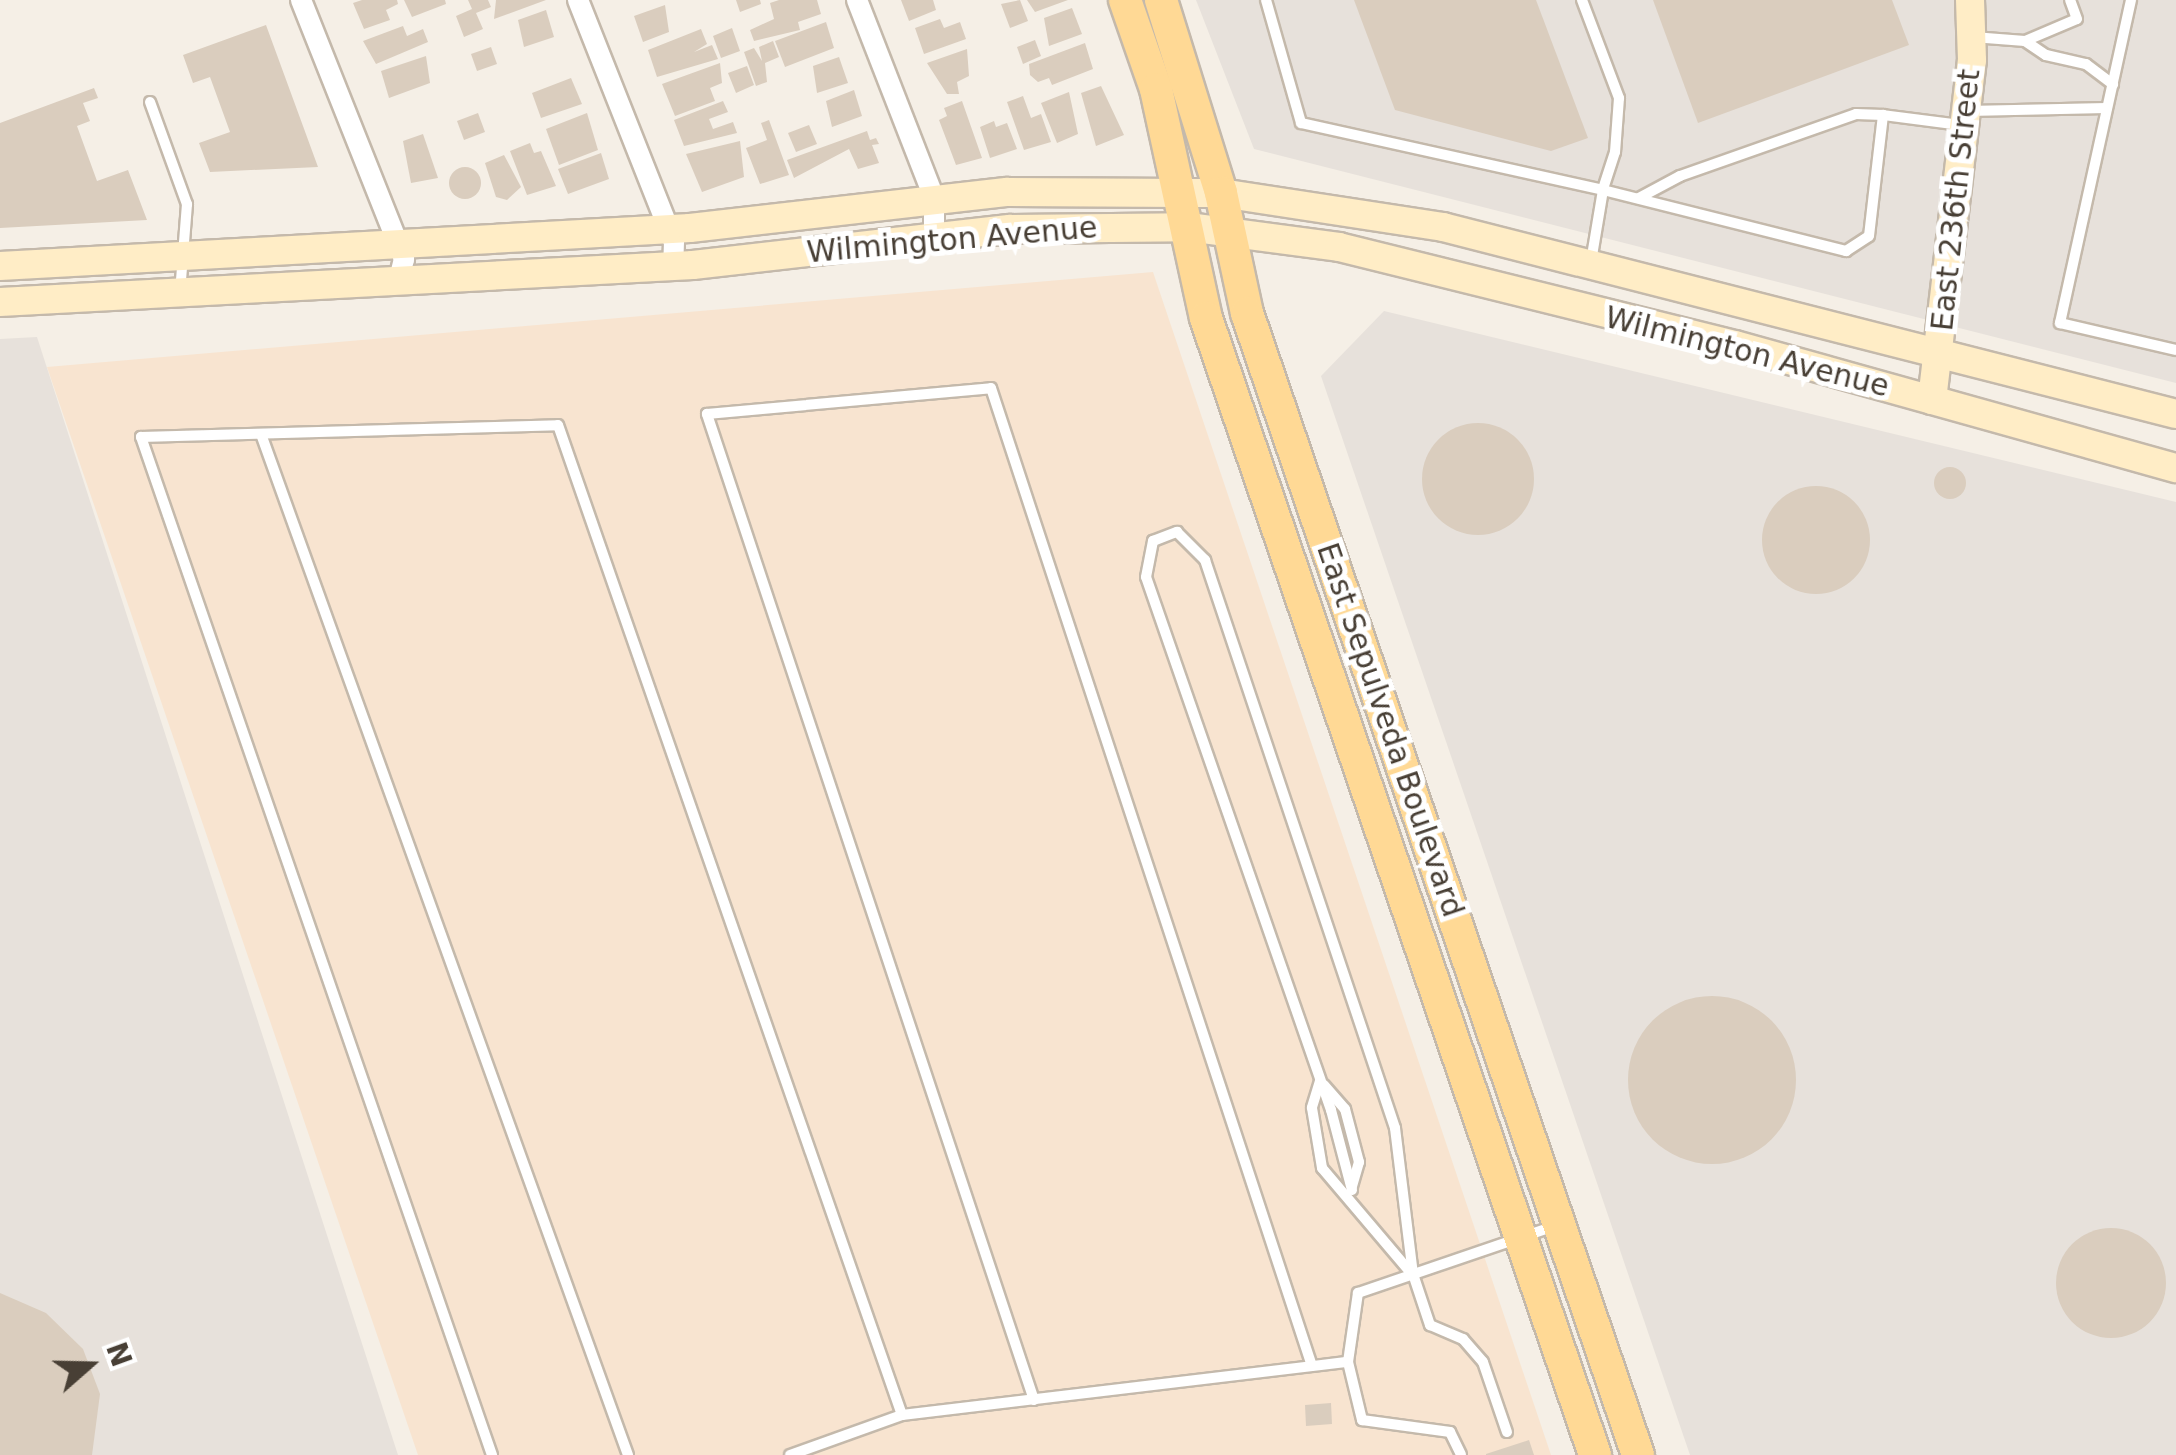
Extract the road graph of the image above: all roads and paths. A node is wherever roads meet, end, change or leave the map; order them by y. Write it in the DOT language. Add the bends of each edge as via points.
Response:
graph roads {
  1 [pos="301,0"];
  2 [pos="578,0"];
  3 [pos="857,0"];
  4 [pos="1124,0"];
  5 [pos="1162,0"];
  6 [pos="1266,0"];
  7 [pos="1582,0"];
  8 [pos="1970,0"];
  9 [pos="2070,0"];
  10 [pos="2131,0"];
  11 [pos="1971,37"];
  12 [pos="2025,40"];
  13 [pos="2113,84"];
  14 [pos="150,102"];
  15 [pos="2108,108"];
  16 [pos="1882,115"];
  17 [pos="1966,118"];
  18 [pos="1179,190"];
  19 [pos="1603,190"];
  20 [pos="1221,193"];
  21 [pos="934,198"];
  22 [pos="1639,198"];
  23 [pos="1188,226"];
  24 [pos="669,229"];
  25 [pos="1230,231"];
  26 [pos="934,238"];
  27 [pos="398,243"];
  28 [pos="179,255"];
  29 [pos="1591,263"];
  30 [pos="672,265"];
  31 [pos="0,266"];
  32 [pos="398,282"];
  33 [pos="180,293"];
  34 [pos="0,302"];
  35 [pos="2176,350"];
  36 [pos="1939,353"];
  37 [pos="1932,400"];
  38 [pos="2176,414"];
  39 [pos="261,434"];
  40 [pos="2176,468"];
  41 [pos="1320,1080"];
  42 [pos="1350,1208"];
  43 [pos="1558,1225"];
  44 [pos="1521,1238"];
  45 [pos="1413,1274"];
  46 [pos="1348,1362"];
  47 [pos="1312,1366"];
  48 [pos="1034,1400"];
  49 [pos="902,1414"];
  50 [pos="1507,1432"];
  51 [pos="795,1454"];
  52 [pos="492,1455"];
  53 [pos="628,1455"];
  54 [pos="1462,1455"];
  55 [pos="1596,1455"];
  56 [pos="1638,1455"];
  1 -- 27 [label="street"];
  2 -- 24 [label="street"];
  3 -- 21 [label="street"];
  4 -- 18 [label="main road, East Sepulveda Boulevard" via="1156,89"];
  5 -- 20 [label="main road, East Sepulveda Boulevard"];
  6 -- 19 [label="lane" via="1301,124"];
  7 -- 19 [label="lane" via="1620,98"];
  8 -- 11 [label="main road, East 236th Street"];
  9 -- 12 [label="lane" via="2077,19"];
  10 -- 13 [label="lane"];
  11 -- 12 [label="lane"];
  11 -- 17 [label="main road, East 236th Street"];
  12 -- 13 [label="lane" via="2046,55 2086,64"];
  13 -- 15 [label="lane"];
  14 -- 28 [label="lane" via="187,204"];
  15 -- 17 [label="lane"];
  15 -- 35 [label="lane" via="2060,323"];
  16 -- 17 [label="lane"];
  16 -- 22 [label="lane" via="1856,114 1680,176"];
  16 -- 22 [label="lane" via="1869,236 1846,251"];
  17 -- 36 [label="main road, East 236th Street"];
  18 -- 20 [label="main road, Wilmington Avenue"];
  18 -- 21 [label="main road, Wilmington Avenue"];
  18 -- 23 [label="main road, East Sepulveda Boulevard"];
  19 -- 22 [label="lane"];
  19 -- 29 [label="lane"];
  20 -- 25 [label="main road, East Sepulveda Boulevard"];
  20 -- 29 [label="main road, Wilmington Avenue" via="1404,220"];
  21 -- 24 [label="main road, Wilmington Avenue"];
  21 -- 26 [label="street"];
  23 -- 25 [label="main road, Wilmington Avenue"];
  23 -- 26 [label="main road, Wilmington Avenue" via="1010,229"];
  23 -- 44 [label="main road, East Sepulveda Boulevard" via="1206,318"];
  24 -- 27 [label="main road, Wilmington Avenue"];
  24 -- 30 [label="street"];
  25 -- 37 [label="main road, Wilmington Avenue" via="1358,251"];
  25 -- 43 [label="main road, East Sepulveda Boulevard" via="1247,313"];
  26 -- 30 [label="main road, Wilmington Avenue"];
  27 -- 28 [label="main road, Wilmington Avenue"];
  27 -- 32 [label="street" via="404,258"];
  28 -- 31 [label="main road, Wilmington Avenue"];
  28 -- 33 [label="lane"];
  29 -- 36 [label="main road, Wilmington Avenue"];
  30 -- 32 [label="main road, Wilmington Avenue"];
  32 -- 33 [label="main road, Wilmington Avenue"];
  33 -- 34 [label="main road, Wilmington Avenue"];
  36 -- 37 [label="main road, East 236th Street"];
  36 -- 38 [label="main road, Wilmington Avenue"];
  37 -- 40 [label="main road, Wilmington Avenue"];
  39 -- 49 [label="lane" via="558,425"];
  39 -- 52 [label="lane" via="140,437"];
  39 -- 53 [label="lane"];
  41 -- 42 [label="lane" via="1312,1108 1322,1168"];
  41 -- 42 [label="lane" via="1346,1109 1358,1162"];
  41 -- 45 [label="lane" via="1146,577 1153,541 1177,532 1205,560 1395,1128"];
  42 -- 45 [label="lane"];
  43 -- 44 [label="lane"];
  43 -- 56 [label="main road, East Sepulveda Boulevard"];
  44 -- 45 [label="lane"];
  44 -- 55 [label="main road, East Sepulveda Boulevard"];
  45 -- 46 [label="lane" via="1358,1292"];
  45 -- 50 [label="lane" via="1430,1326 1463,1339 1482,1362"];
  46 -- 47 [label="lane"];
  46 -- 54 [label="lane" via="1362,1420 1450,1432"];
  47 -- 48 [label="lane"];
  47 -- 48 [label="lane" via="992,388 707,414"];
  48 -- 49 [label="lane"];
  49 -- 51 [label="lane"];
}
